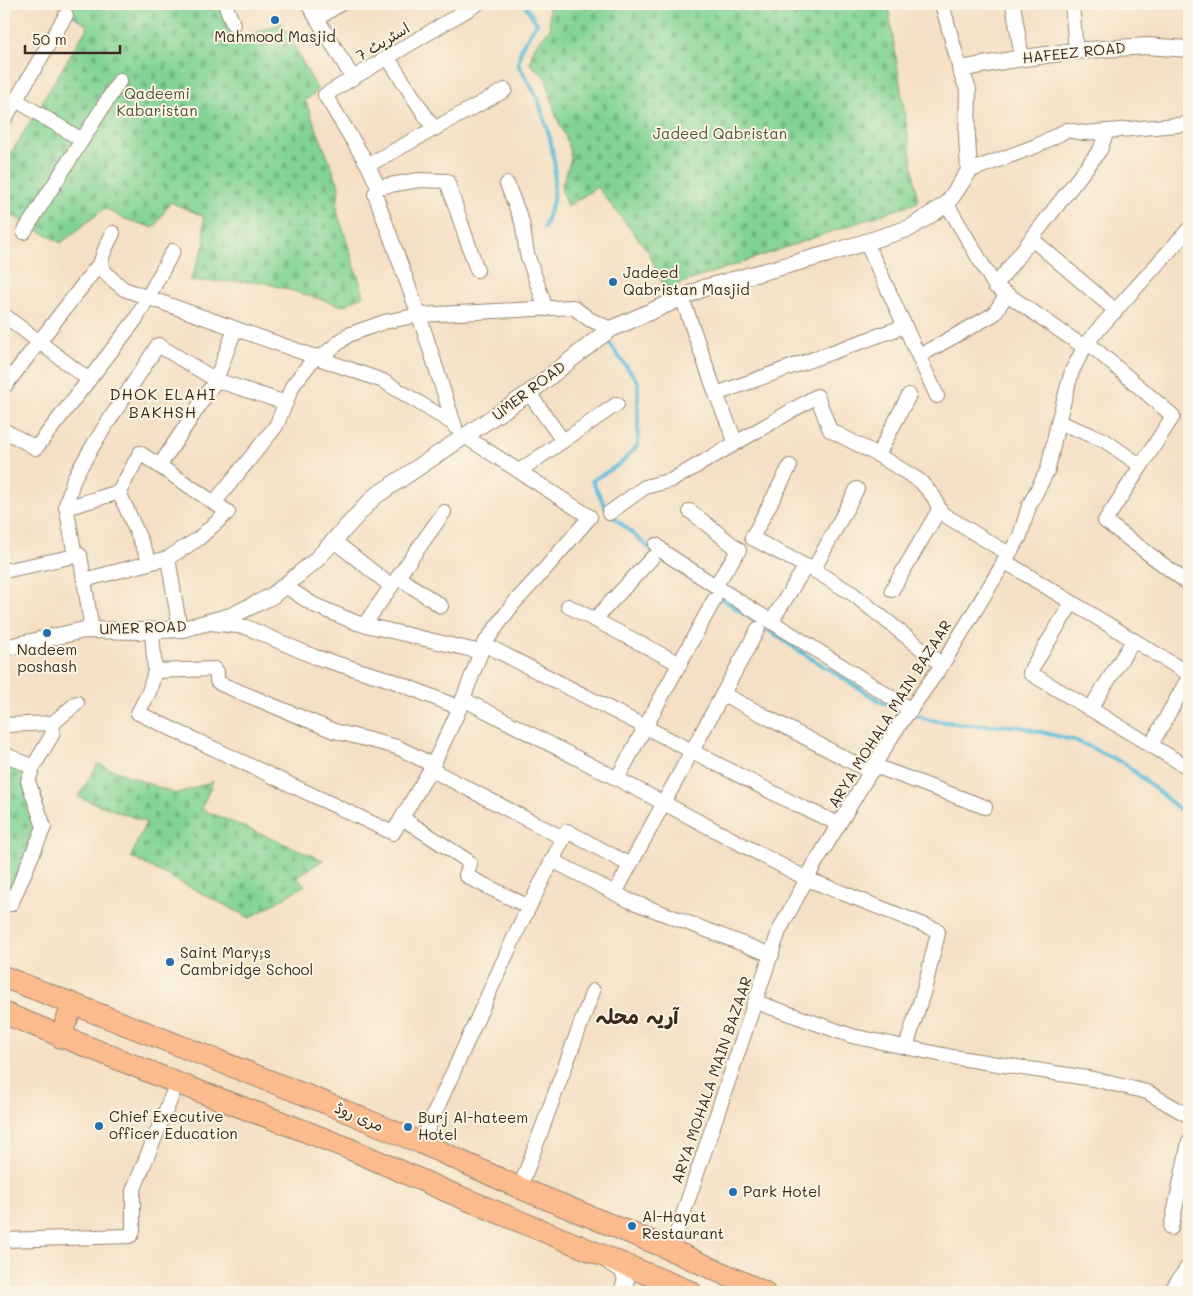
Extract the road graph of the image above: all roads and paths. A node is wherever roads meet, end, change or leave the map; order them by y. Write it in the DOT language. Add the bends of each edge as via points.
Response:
graph roads {
  1 [pos="225,4"];
  2 [pos="308,4"];
  3 [pos="340,4"];
  4 [pos="477,4"];
  5 [pos="942,4"];
  6 [pos="1013,4"];
  7 [pos="1072,4"];
  8 [pos="66,15"];
  9 [pos="317,18"];
  10 [pos="234,24"];
  11 [pos="1189,49"];
  12 [pos="1076,51"];
  13 [pos="388,58"];
  14 [pos="1022,58"];
  15 [pos="960,70"];
  16 [pos="353,78"];
  17 [pos="120,80"];
  18 [pos="505,90"];
  19 [pos="16,100"];
  20 [pos="4,120"];
  21 [pos="1189,124"];
  22 [pos="434,129"];
  23 [pos="1107,131"];
  24 [pos="82,140"];
  25 [pos="368,165"];
  26 [pos="970,171"];
  27 [pos="507,184"];
  28 [pos="378,188"];
  29 [pos="947,204"];
  30 [pos="1189,229"];
  31 [pos="24,232"];
  32 [pos="113,233"];
  33 [pos="1032,239"];
  34 [pos="866,242"];
  35 [pos="173,251"];
  36 [pos="100,263"];
  37 [pos="477,270"];
  38 [pos="1001,290"];
  39 [pos="148,298"];
  40 [pos="682,298"];
  41 [pos="546,309"];
  42 [pos="1116,311"];
  43 [pos="4,314"];
  44 [pos="419,315"];
  45 [pos="905,326"];
  46 [pos="235,329"];
  47 [pos="611,330"];
  48 [pos="39,342"];
  49 [pos="1086,344"];
  50 [pos="919,356"];
  51 [pos="318,357"];
  52 [pos="88,380"];
  53 [pos="216,380"];
  54 [pos="4,387"];
  55 [pos="529,393"];
  56 [pos="716,394"];
  57 [pos="909,396"];
  58 [pos="938,396"];
  59 [pos="286,402"];
  60 [pos="617,404"];
  61 [pos="1058,422"];
  62 [pos="454,424"];
  63 [pos="4,430"];
  64 [pos="463,438"];
  65 [pos="563,441"];
  66 [pos="736,443"];
  67 [pos="878,455"];
  68 [pos="160,466"];
  69 [pos="790,466"];
  70 [pos="1141,466"];
  71 [pos="519,471"];
  72 [pos="856,489"];
  73 [pos="119,492"];
  74 [pos="214,503"];
  75 [pos="66,508"];
  76 [pos="939,510"];
  77 [pos="690,511"];
  78 [pos="444,512"];
  79 [pos="608,513"];
  80 [pos="334,541"];
  81 [pos="75,556"];
  82 [pos="168,558"];
  83 [pos="1006,558"];
  84 [pos="150,562"];
  85 [pos="811,569"];
  86 [pos="4,572"];
  87 [pos="84,580"];
  88 [pos="394,582"];
  89 [pos="1189,584"];
  90 [pos="285,586"];
  91 [pos="892,590"];
  92 [pos="714,593"];
  93 [pos="1072,603"];
  94 [pos="441,606"];
  95 [pos="568,606"];
  96 [pos="594,620"];
  97 [pos="207,622"];
  98 [pos="771,622"];
  99 [pos="364,625"];
  100 [pos="92,630"];
  101 [pos="180,630"];
  102 [pos="758,630"];
  103 [pos="152,631"];
  104 [pos="1133,641"];
  105 [pos="4,648"];
  106 [pos="483,648"];
  107 [pos="680,664"];
  108 [pos="942,665"];
  109 [pos="155,671"];
  110 [pos="1189,676"];
  111 [pos="723,694"];
  112 [pos="77,703"];
  113 [pos="461,704"];
  114 [pos="1090,709"];
  115 [pos="910,710"];
  116 [pos="53,723"];
  117 [pos="4,725"];
  118 [pos="645,728"];
  119 [pos="1151,745"];
  120 [pos="692,752"];
  121 [pos="4,754"];
  122 [pos="32,767"];
  123 [pos="432,767"];
  124 [pos="1189,768"];
  125 [pos="873,769"];
  126 [pos="617,779"];
  127 [pos="664,803"];
  128 [pos="985,807"];
  129 [pos="402,818"];
  130 [pos="839,824"];
  131 [pos="562,840"];
  132 [pos="552,860"];
  133 [pos="630,865"];
  134 [pos="807,879"];
  135 [pos="615,893"];
  136 [pos="10,904"];
  137 [pos="529,906"];
  138 [pos="772,955"];
  139 [pos="4,978"];
  140 [pos="593,991"];
  141 [pos="756,1002"];
  142 [pos="73,1004"];
  143 [pos="4,1013"];
  144 [pos="60,1037"];
  145 [pos="906,1047"];
  146 [pos="177,1083"];
  147 [pos="1189,1116"];
  148 [pos="1189,1142"];
  149 [pos="421,1143"];
  150 [pos="520,1188"];
  151 [pos="1171,1228"];
  152 [pos="560,1237"];
  153 [pos="4,1240"];
  154 [pos="671,1250"];
  155 [pos="1189,1265"];
  156 [pos="622,1292"];
  157 [pos="691,1292"];
  158 [pos="764,1292"];
  159 [pos="1170,1292"];
  1 -- 10 [label="street"];
  2 -- 9 [label="street, اسٹریٹ 7"];
  3 -- 9 [label="street"];
  4 -- 13 [label="street, اسٹریٹ 7"];
  5 -- 15 [label="street"];
  6 -- 14 [label="street"];
  7 -- 12 [label="street"];
  8 -- 19 [label="street"];
  9 -- 16 [label="street, اسٹریٹ 7"];
  11 -- 12 [label="street, HAFEEZ ROAD" via="1146,46"];
  12 -- 14 [label="street, HAFEEZ ROAD"];
  13 -- 16 [label="street, اسٹریٹ 7"];
  13 -- 22 [label="street"];
  14 -- 15 [label="street, HAFEEZ ROAD"];
  15 -- 26 [label="street" via="968,89"];
  16 -- 25 [label="street" via="325,95"];
  17 -- 24 [label="street"];
  18 -- 22 [label="street"];
  19 -- 20 [label="street"];
  19 -- 24 [label="street"];
  21 -- 23 [label="street"];
  22 -- 25 [label="street"];
  23 -- 26 [label="street" via="1084,133 1067,130 1036,146"];
  23 -- 33 [label="street" via="1100,150"];
  24 -- 31 [label="street"];
  25 -- 28 [label="street"];
  26 -- 29 [label="street, UMER ROAD"];
  27 -- 41 [label="street" via="522,222 527,254"];
  28 -- 37 [label="street" via="419,180 446,181"];
  28 -- 44 [label="street" via="374,194"];
  29 -- 34 [label="street, UMER ROAD" via="910,228"];
  29 -- 38 [label="street"];
  30 -- 42 [label="street, ARYA MOHALA MAIN BAZAAR"];
  32 -- 36 [label="street"];
  33 -- 38 [label="street"];
  33 -- 42 [label="street"];
  34 -- 40 [label="street, UMER ROAD" via="704,288"];
  34 -- 45 [label="street"];
  35 -- 39 [label="street"];
  36 -- 39 [label="street" via="104,273 124,289"];
  36 -- 48 [label="street"];
  38 -- 49 [label="street"];
  38 -- 50 [label="street" via="994,314"];
  39 -- 46 [label="street"];
  39 -- 52 [label="street" via="136,320"];
  40 -- 47 [label="street, UMER ROAD"];
  40 -- 56 [label="street"];
  41 -- 44 [label="street"];
  41 -- 47 [label="street" via="573,307"];
  42 -- 49 [label="street, ARYA MOHALA MAIN BAZAAR"];
  43 -- 48 [label="street"];
  44 -- 51 [label="street" via="384,322 348,335"];
  44 -- 62 [label="street"];
  45 -- 50 [label="street"];
  45 -- 56 [label="street"];
  46 -- 51 [label="street"];
  46 -- 53 [label="street"];
  47 -- 55 [label="street, UMER ROAD"];
  48 -- 52 [label="street"];
  48 -- 54 [label="street"];
  49 -- 61 [label="street, ARYA MOHALA MAIN BAZAAR" via="1072,371"];
  49 -- 70 [label="street" via="1173,416"];
  50 -- 58 [label="street"];
  51 -- 59 [label="street" via="294,385"];
  51 -- 62 [label="street" via="383,381"];
  52 -- 63 [label="street" via="36,448"];
  53 -- 59 [label="street"];
  53 -- 68 [label="street"];
  53 -- 75 [label="street" via="158,345 74,478"];
  55 -- 64 [label="street, UMER ROAD"];
  55 -- 65 [label="street"];
  56 -- 66 [label="street"];
  57 -- 67 [label="street"];
  59 -- 74 [label="street" via="276,426"];
  60 -- 65 [label="street"];
  61 -- 70 [label="street" via="1104,440"];
  61 -- 83 [label="street, ARYA MOHALA MAIN BAZAAR" via="1048,469 1028,506 1020,536"];
  62 -- 64 [label="street"];
  64 -- 71 [label="street"];
  64 -- 80 [label="street, UMER ROAD" via="374,497"];
  65 -- 71 [label="street"];
  66 -- 67 [label="street" via="817,396 830,430"];
  66 -- 79 [label="street" via="672,480 645,487"];
  67 -- 76 [label="street" via="920,481 934,497"];
  68 -- 73 [label="street" via="140,453"];
  68 -- 74 [label="street"];
  69 -- 85 [label="street" via="752,538"];
  70 -- 89 [label="street" via="1105,521"];
  71 -- 106 [label="street" via="590,517 513,604"];
  72 -- 85 [label="street" via="815,568"];
  73 -- 75 [label="street"];
  73 -- 84 [label="street"];
  74 -- 82 [label="street" via="228,512 198,539"];
  75 -- 81 [label="street"];
  76 -- 83 [label="street"];
  76 -- 91 [label="street"];
  77 -- 92 [label="street" via="739,550"];
  78 -- 88 [label="street"];
  80 -- 88 [label="street"];
  80 -- 90 [label="street, UMER ROAD" via="316,561"];
  81 -- 86 [label="street"];
  81 -- 87 [label="street" via="80,554"];
  82 -- 84 [label="street"];
  82 -- 101 [label="street"];
  83 -- 93 [label="street"];
  83 -- 108 [label="street, ARYA MOHALA MAIN BAZAAR"];
  84 -- 87 [label="street"];
  85 -- 98 [label="street"];
  85 -- 108 [label="street" via="853,594"];
  87 -- 100 [label="street"];
  88 -- 94 [label="street"];
  88 -- 99 [label="street"];
  90 -- 97 [label="street, UMER ROAD" via="231,616"];
  90 -- 99 [label="street" via="314,605"];
  92 -- 96 [label="street" via="665,553 654,552"];
  92 -- 98 [label="street"];
  92 -- 107 [label="street"];
  93 -- 104 [label="street"];
  93 -- 114 [label="street" via="1030,673"];
  95 -- 96 [label="street"];
  96 -- 107 [label="street"];
  97 -- 101 [label="street, UMER ROAD"];
  97 -- 113 [label="street" via="246,627 315,657"];
  98 -- 115 [label="street"];
  99 -- 106 [label="street"];
  100 -- 103 [label="street, UMER ROAD"];
  100 -- 105 [label="street, UMER ROAD"];
  101 -- 103 [label="street, UMER ROAD"];
  102 -- 111 [label="street"];
  103 -- 109 [label="street"];
  104 -- 110 [label="street"];
  104 -- 114 [label="street"];
  106 -- 113 [label="street"];
  106 -- 118 [label="street"];
  107 -- 118 [label="street"];
  108 -- 115 [label="street, ARYA MOHALA MAIN BAZAAR"];
  109 -- 123 [label="street" via="215,670 217,681 230,688 334,731 397,747"];
  109 -- 129 [label="street" via="138,713 388,832 393,833"];
  110 -- 119 [label="street"];
  111 -- 120 [label="street"];
  111 -- 125 [label="street"];
  112 -- 116 [label="street"];
  113 -- 123 [label="street"];
  113 -- 126 [label="street"];
  114 -- 119 [label="street"];
  115 -- 125 [label="street, ARYA MOHALA MAIN BAZAAR"];
  116 -- 117 [label="street"];
  116 -- 122 [label="street" via="52,735"];
  118 -- 120 [label="street"];
  118 -- 126 [label="street"];
  119 -- 124 [label="street"];
  120 -- 127 [label="street"];
  120 -- 130 [label="street"];
  121 -- 122 [label="street"];
  122 -- 136 [label="street" via="28,781 44,827"];
  123 -- 129 [label="street"];
  123 -- 131 [label="street"];
  125 -- 128 [label="street"];
  125 -- 130 [label="street, ARYA MOHALA MAIN BAZAAR"];
  126 -- 127 [label="street"];
  127 -- 133 [label="street"];
  127 -- 134 [label="street"];
  129 -- 137 [label="street" via="468,861 466,874 470,878"];
  130 -- 134 [label="street, ARYA MOHALA MAIN BAZAAR"];
  131 -- 132 [label="street"];
  131 -- 133 [label="street" via="567,831"];
  132 -- 135 [label="street"];
  132 -- 137 [label="street"];
  133 -- 135 [label="street"];
  134 -- 138 [label="street, ARYA MOHALA MAIN BAZAAR" via="779,931"];
  134 -- 145 [label="street" via="937,930 924,990"];
  135 -- 138 [label="street"];
  137 -- 149 [label="street"];
  138 -- 141 [label="street, ARYA MOHALA MAIN BAZAAR"];
  139 -- 142 [label="main road, مری روڈ"];
  140 -- 150 [label="street"];
  141 -- 145 [label="street" via="852,1036"];
  141 -- 154 [label="street, ARYA MOHALA MAIN BAZAAR"];
  142 -- 144 [label="main road"];
  142 -- 149 [label="main road, مری روڈ"];
  143 -- 144 [label="main road"];
  144 -- 146 [label="main road"];
  145 -- 147 [label="street" via="1093,1079 1147,1092"];
  146 -- 152 [label="main road" via="297,1128"];
  146 -- 153 [label="street" via="133,1191 132,1234"];
  148 -- 151 [label="street"];
  149 -- 150 [label="main road, مری روڈ"];
  150 -- 154 [label="main road, مری روڈ"];
  152 -- 156 [label="street" via="622,1269 626,1280"];
  152 -- 157 [label="main road"];
  154 -- 158 [label="main road, مری روڈ"];
  155 -- 159 [label="street"];
}
